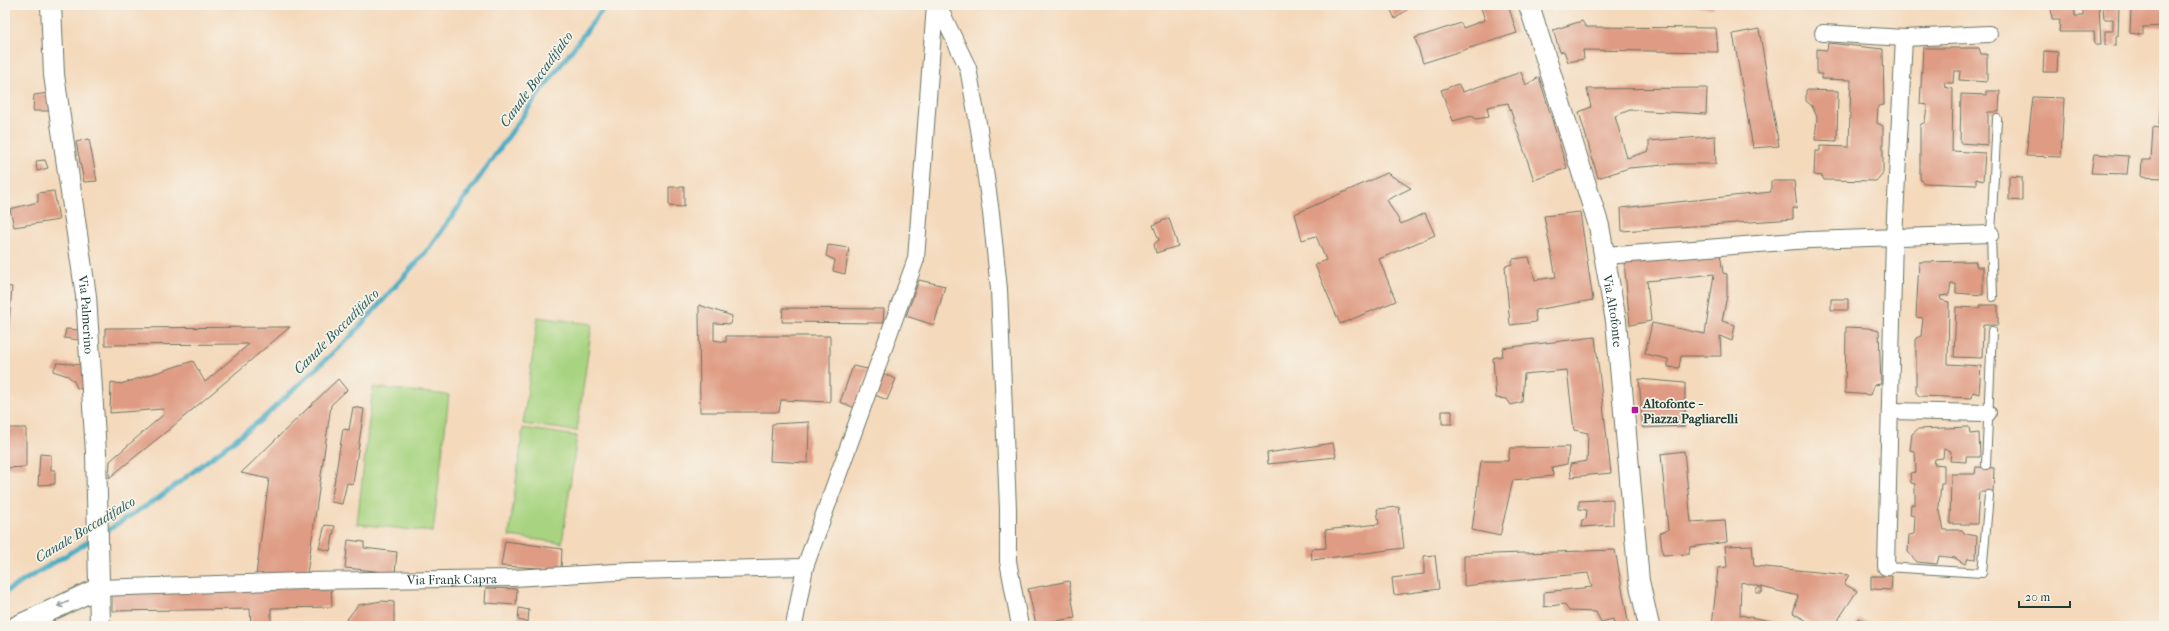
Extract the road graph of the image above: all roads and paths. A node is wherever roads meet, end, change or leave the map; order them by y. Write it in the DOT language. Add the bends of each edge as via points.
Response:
graph roads {
  1 [pos="51,5"];
  2 [pos="937,5"];
  3 [pos="1529,5"];
  4 [pos="1823,33"];
  5 [pos="1989,34"];
  6 [pos="1904,38"];
  7 [pos="1997,119"];
  8 [pos="1991,234"];
  9 [pos="1894,237"];
  10 [pos="1605,256"];
  11 [pos="1993,297"];
  12 [pos="1992,331"];
  13 [pos="1890,411"];
  14 [pos="1988,414"];
  15 [pos="1986,465"];
  16 [pos="1989,495"];
  17 [pos="805,567"];
  18 [pos="1886,567"];
  19 [pos="99,588"];
  20 [pos="17,626"];
  21 [pos="100,626"];
  22 [pos="794,626"];
  23 [pos="1020,626"];
  24 [pos="1649,626"];
  1 -- 19 [label="street, Via Palmerino" via="54,75 86,296 95,437"];
  2 -- 17 [label="street" via="916,259"];
  2 -- 23 [label="street" via="968,68 991,213 999,297 1008,561"];
  3 -- 10 [label="street, Via Altofonte" via="1599,226"];
  4 -- 6 [label="street"];
  5 -- 6 [label="street"];
  6 -- 9 [label="street"];
  7 -- 8 [label="lane"];
  8 -- 9 [label="street"];
  8 -- 11 [label="lane"];
  9 -- 10 [label="street" via="1809,240"];
  9 -- 13 [label="street"];
  10 -- 24 [label="street, Via Altofonte" via="1616,321 1638,581"];
  12 -- 14 [label="lane"];
  13 -- 14 [label="street"];
  13 -- 18 [label="street"];
  14 -- 15 [label="lane"];
  16 -- 18 [label="lane" via="1982,573"];
  17 -- 19 [label="street, Via Frank Capra" via="633,571 514,578 303,581"];
  17 -- 22 [label="street"];
  19 -- 20 [label="street, one-way"];
  19 -- 21 [label="street, Via Palmerino"];
}
